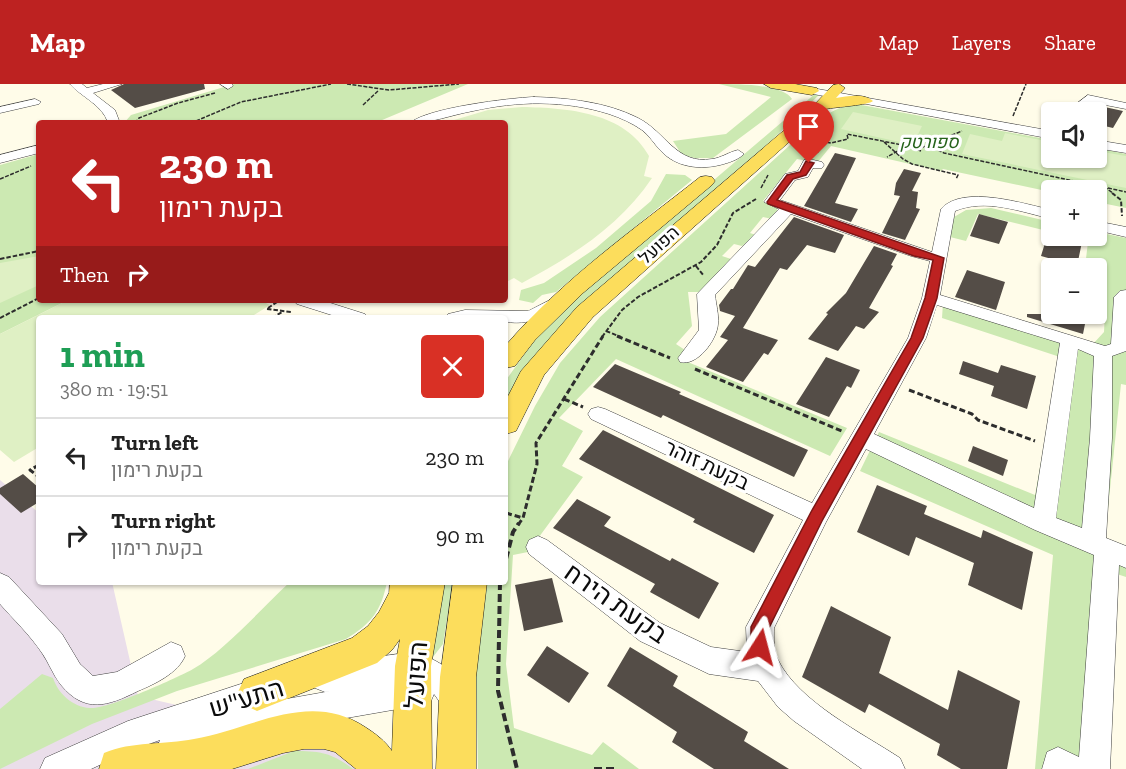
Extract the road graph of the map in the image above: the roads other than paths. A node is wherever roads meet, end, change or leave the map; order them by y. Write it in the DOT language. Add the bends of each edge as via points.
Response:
graph roads {
  1 [pos="117,84"];
  2 [pos="770,84"];
  3 [pos="79,88"];
  4 [pos="822,91"];
  5 [pos="862,94"];
  6 [pos="896,99"];
  7 [pos="35,102"];
  8 [pos="1084,102"];
  9 [pos="1126,106"];
  10 [pos="0,110"];
  11 [pos="113,120"];
  12 [pos="426,120"];
  13 [pos="1041,125"];
  14 [pos="1041,133"];
  15 [pos="1107,137"];
  16 [pos="1126,141"];
  17 [pos="1107,146"];
  18 [pos="1126,149"];
  19 [pos="36,150"];
  20 [pos="668,151"];
  21 [pos="738,154"];
  22 [pos="2,156"];
  23 [pos="816,160"];
  24 [pos="701,185"];
  25 [pos="788,208"];
  26 [pos="1041,213"];
  27 [pos="1107,228"];
  28 [pos="1126,232"];
  29 [pos="939,258"];
  30 [pos="1126,295"];
  31 [pos="564,298"];
  32 [pos="931,298"];
  33 [pos="300,307"];
  34 [pos="343,315"];
  35 [pos="508,317"];
  36 [pos="508,329"];
  37 [pos="1070,340"];
  38 [pos="1103,353"];
  39 [pos="510,354"];
  40 [pos="684,362"];
  41 [pos="598,414"];
  42 [pos="508,420"];
  43 [pos="863,438"];
  44 [pos="817,516"];
  45 [pos="1043,523"];
  46 [pos="538,547"];
  47 [pos="1109,550"];
  48 [pos="0,585"];
  49 [pos="406,585"];
  50 [pos="428,585"];
  51 [pos="470,585"];
  52 [pos="171,656"];
  53 [pos="766,668"];
  54 [pos="431,685"];
  55 [pos="256,692"];
  56 [pos="105,766"];
  57 [pos="56,769"];
  58 [pos="381,769"];
  59 [pos="412,769"];
  60 [pos="456,769"];
  61 [pos="889,769"];
  62 [pos="1058,769"];
  63 [pos="1069,769"];
  64 [pos="1094,769"];
  1 -- 3 [label="street"];
  2 -- 4 [label="main road" via="797,94"];
  3 -- 11 [label="street" via="111,112"];
  4 -- 5 [label="main road" via="848,100"];
  4 -- 6 [label="street"];
  4 -- 21 [label="main road, הפועל"];
  4 -- 42 [label="main road, הפועל" via="585,312 533,371"];
  5 -- 6 [label="street"];
  5 -- 14 [label="street"];
  6 -- 13 [label="street"];
  7 -- 10 [label="street"];
  8 -- 9 [label="street" via="1094,98"];
  12 -- 20 [label="street" via="486,103 574,103 636,121 655,134"];
  15 -- 16 [label="street"];
  17 -- 18 [label="street"];
  19 -- 22 [label="street"];
  20 -- 21 [label="street" via="679,160 704,164 722,162"];
  20 -- 24 [label="street" via="671,164 698,175 703,181"];
  21 -- 24 [label="main road, הפועל"];
  23 -- 25 [label="street" via="809,163 803,174 790,177 771,202"];
  24 -- 31 [label="main road, הפועל"];
  25 -- 29 [label="street"];
  25 -- 40 [label="street" via="706,294 710,331"];
  26 -- 29 [label="street" via="981,201 958,203 948,209"];
  27 -- 28 [label="street"];
  29 -- 32 [label="street"];
  30 -- 38 [label="street" via="1120,347"];
  31 -- 35 [label="street" via="533,316"];
  31 -- 39 [label="main road, הפועל"];
  32 -- 37 [label="street"];
  32 -- 43 [label="street" via="917,338"];
  33 -- 34 [label="street"];
  36 -- 39 [label="street" via="515,338"];
  37 -- 38 [label="street"];
  37 -- 45 [label="street"];
  38 -- 47 [label="street" via="1101,438"];
  41 -- 44 [label="street, בקעת זוהר"];
  43 -- 44 [label="street"];
  43 -- 45 [label="street"];
  44 -- 53 [label="street" via="760,627"];
  45 -- 47 [label="street"];
  46 -- 53 [label="street, בקעת הירח" via="650,632 709,660"];
  47 -- 64 [label="street"];
  48 -- 52 [label="street" via="88,691 115,688"];
  49 -- 55 [label="main road" via="391,623 364,651"];
  50 -- 54 [label="main road, הפועל"];
  51 -- 54 [label="main road, הפועל" via="462,645"];
  53 -- 61 [label="street" via="788,699"];
  54 -- 55 [label="street, התע\"ש" via="365,670"];
  54 -- 56 [label="street, התע\"ש" via="233,725"];
  54 -- 59 [label="main road, הפועל"];
  54 -- 60 [label="main road, הפועל"];
  55 -- 56 [label="street, התע\"ש" via="128,736"];
  56 -- 57 [label="street, התע\"ש"];
  56 -- 58 [label="main road" via="202,758 276,734 319,728 351,738"];
  62 -- 63 [label="street" via="1058,764"];
}
